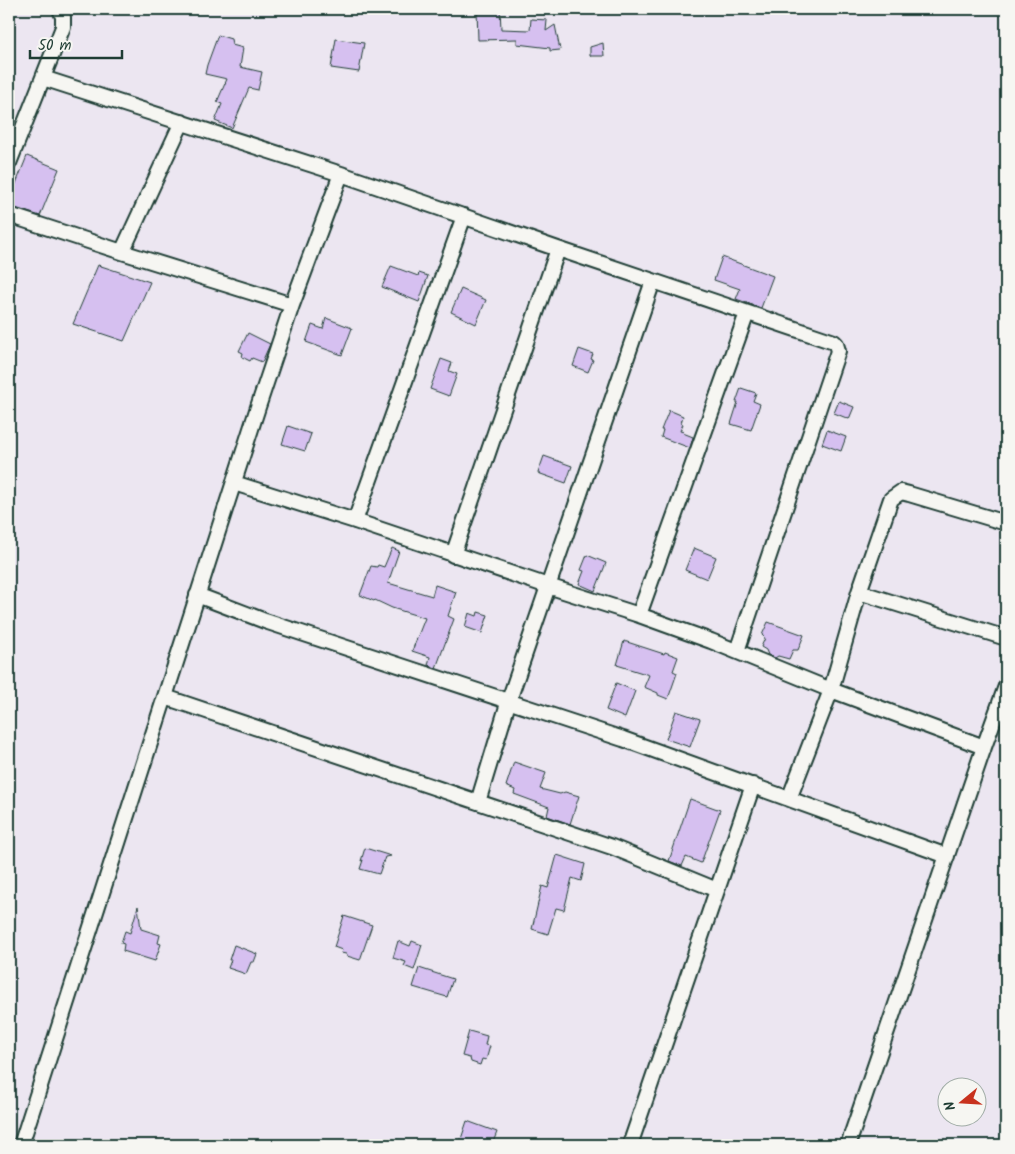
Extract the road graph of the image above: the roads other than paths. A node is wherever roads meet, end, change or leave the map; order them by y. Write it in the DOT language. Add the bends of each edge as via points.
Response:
graph roads {
  1 [pos="60,9"];
  2 [pos="43,78"];
  3 [pos="182,122"];
  4 [pos="9,163"];
  5 [pos="341,174"];
  6 [pos="9,215"];
  7 [pos="464,216"];
  8 [pos="558,249"];
  9 [pos="122,252"];
  10 [pos="653,281"];
  11 [pos="292,305"];
  12 [pos="746,313"];
  13 [pos="234,483"];
  14 [pos="355,521"];
  15 [pos="1006,523"];
  16 [pos="453,555"];
  17 [pos="548,586"];
  18 [pos="859,592"];
  19 [pos="197,596"];
  20 [pos="639,615"];
  21 [pos="1006,638"];
  22 [pos="737,651"];
  23 [pos="1006,686"];
  24 [pos="830,690"];
  25 [pos="165,697"];
  26 [pos="509,700"];
  27 [pos="984,747"];
  28 [pos="753,785"];
  29 [pos="789,798"];
  30 [pos="478,802"];
  31 [pos="947,856"];
  32 [pos="717,890"];
  33 [pos="21,1145"];
  34 [pos="630,1145"];
  35 [pos="848,1145"];
  1 -- 2 [label="street" via="63,28"];
  2 -- 3 [label="street"];
  2 -- 4 [label="street"];
  3 -- 5 [label="street"];
  3 -- 9 [label="street"];
  5 -- 7 [label="street"];
  5 -- 11 [label="street"];
  6 -- 9 [label="street"];
  7 -- 8 [label="street"];
  7 -- 14 [label="street"];
  8 -- 10 [label="street"];
  8 -- 16 [label="street"];
  9 -- 11 [label="street"];
  10 -- 12 [label="street"];
  10 -- 17 [label="street"];
  11 -- 13 [label="street"];
  12 -- 20 [label="street"];
  12 -- 22 [label="street" via="830,340 838,351"];
  13 -- 14 [label="street"];
  13 -- 19 [label="street"];
  14 -- 16 [label="street"];
  15 -- 18 [label="street" via="901,492 891,499"];
  16 -- 17 [label="street"];
  17 -- 20 [label="street"];
  17 -- 26 [label="street"];
  18 -- 21 [label="street"];
  18 -- 24 [label="street"];
  19 -- 25 [label="street"];
  19 -- 26 [label="street"];
  20 -- 22 [label="street"];
  22 -- 24 [label="street"];
  23 -- 27 [label="street"];
  24 -- 27 [label="street"];
  24 -- 29 [label="street"];
  25 -- 30 [label="street"];
  25 -- 33 [label="street"];
  26 -- 28 [label="street"];
  26 -- 30 [label="street"];
  27 -- 31 [label="street"];
  28 -- 29 [label="street"];
  28 -- 32 [label="street"];
  29 -- 31 [label="street"];
  30 -- 32 [label="street" via="612,847"];
  31 -- 35 [label="street"];
  32 -- 34 [label="street"];
}
